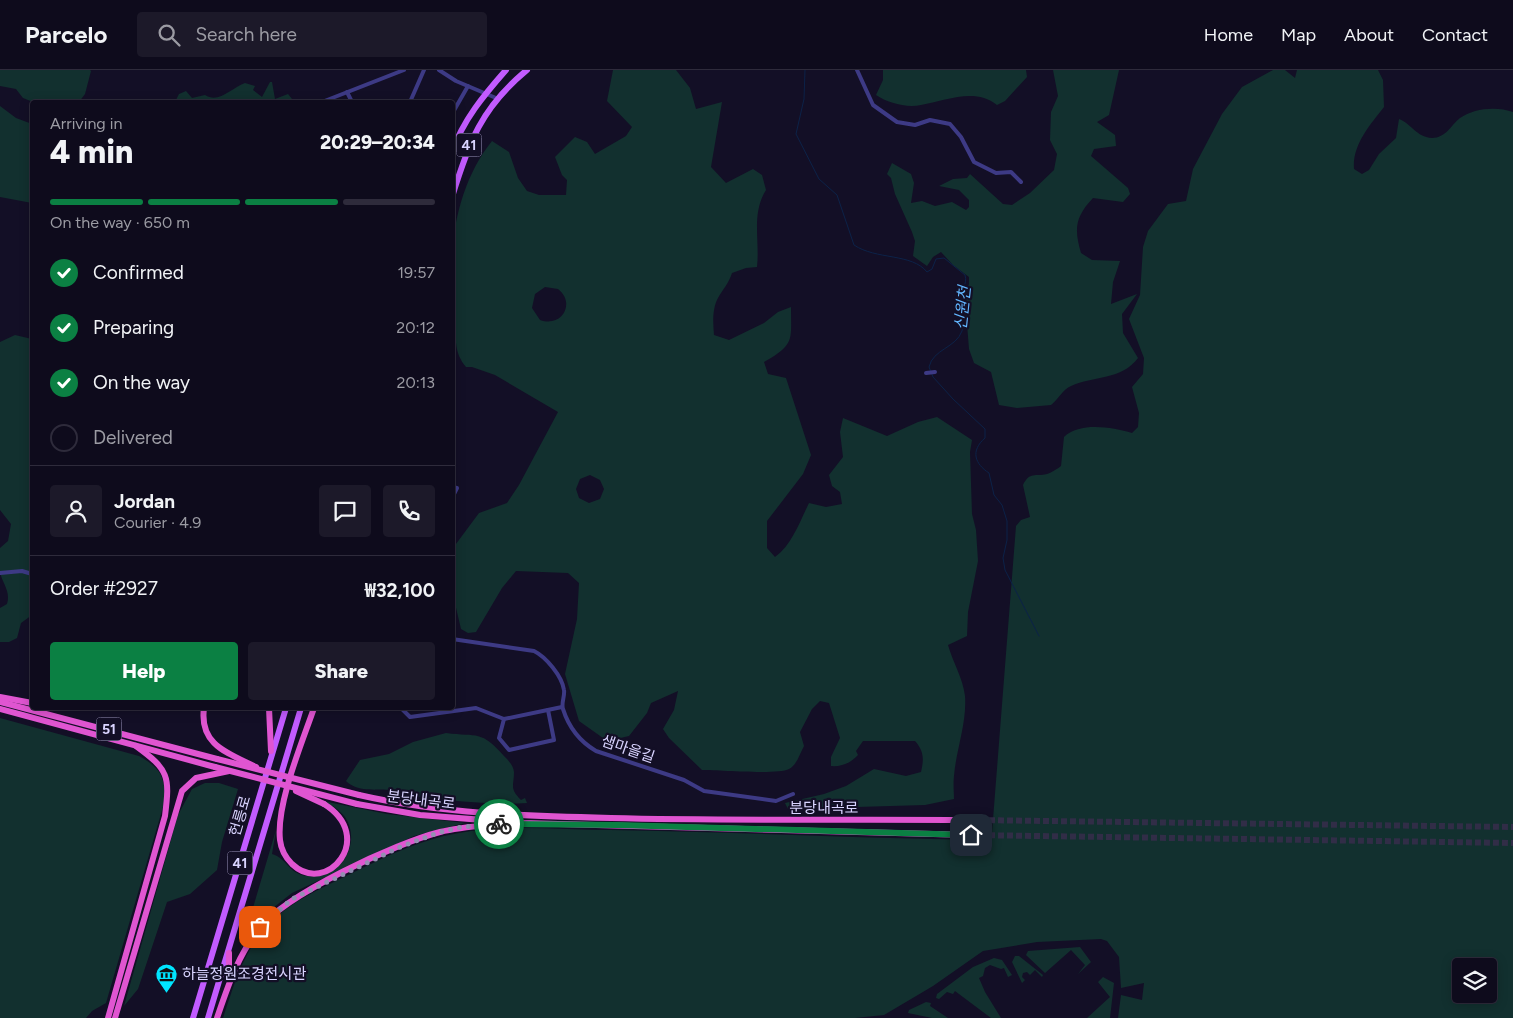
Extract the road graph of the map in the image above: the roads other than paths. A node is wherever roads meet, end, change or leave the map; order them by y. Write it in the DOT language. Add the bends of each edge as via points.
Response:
graph roads {
  1 [pos="404,70"];
  2 [pos="424,70"];
  3 [pos="439,70"];
  4 [pos="506,70"];
  5 [pos="527,70"];
  6 [pos="857,70"];
  7 [pos="468,86"];
  8 [pos="347,92"];
  9 [pos="486,94"];
  10 [pos="496,98"];
  11 [pos="327,100"];
  12 [pos="351,100"];
  13 [pos="411,100"];
  14 [pos="455,109"];
  15 [pos="455,144"];
  16 [pos="1021,182"];
  17 [pos="455,187"];
  18 [pos="935,372"];
  19 [pos="926,373"];
  20 [pos="0,573"];
  21 [pos="30,573"];
  22 [pos="455,639"];
  23 [pos="0,697"];
  24 [pos="0,702"];
  25 [pos="30,703"];
  26 [pos="562,707"];
  27 [pos="0,709"];
  28 [pos="30,710"];
  29 [pos="30,710"];
  30 [pos="204,710"];
  31 [pos="269,710"];
  32 [pos="285,710"];
  33 [pos="300,710"];
  34 [pos="313,710"];
  35 [pos="403,710"];
  36 [pos="548,710"];
  37 [pos="504,719"];
  38 [pos="136,746"];
  39 [pos="272,751"];
  40 [pos="256,767"];
  41 [pos="229,771"];
  42 [pos="283,786"];
  43 [pos="288,788"];
  44 [pos="288,788"];
  45 [pos="288,788"];
  46 [pos="288,788"];
  47 [pos="793,794"];
  48 [pos="971,820"];
  49 [pos="521,823"];
  50 [pos="971,835"];
  51 [pos="135,935"];
  52 [pos="229,953"];
  53 [pos="229,982"];
  54 [pos="221,1006"];
  55 [pos="108,1018"];
  56 [pos="115,1018"];
  57 [pos="193,1018"];
  58 [pos="210,1018"];
  59 [pos="217,1018"];
  1 -- 8 [label="street"];
  2 -- 13 [label="street"];
  3 -- 7 [label="street"];
  4 -- 9 [label="main road, 41"];
  5 -- 10 [label="main road, 41"];
  6 -- 16 [label="street" via="873,106 897,122 915,125 930,120 950,124 974,162 996,173 1011,172"];
  7 -- 9 [label="street"];
  7 -- 14 [label="street"];
  8 -- 11 [label="street"];
  8 -- 12 [label="street"];
  9 -- 10 [label="street"];
  9 -- 15 [label="main road, 41"];
  10 -- 17 [label="main road, 41" via="466,152"];
  18 -- 19 [label="street"];
  20 -- 21 [label="street"];
  22 -- 26 [label="street, 샘마을길" via="541,654 560,678 564,690"];
  23 -- 25 [label="highway"];
  24 -- 28 [label="highway, 분당내곡로 / 51, bridge"];
  26 -- 36 [label="street"];
  26 -- 47 [label="street, 샘마을길" via="573,732 583,744 596,751 684,780 704,791 776,801"];
  27 -- 38 [label="highway, 분당내곡로 / 51"];
  29 -- 40 [label="highway, 분당내곡로 / 51, bridge"];
  30 -- 40 [label="highway" via="202,720 207,735 221,749"];
  31 -- 39 [label="highway"];
  32 -- 39 [label="main road, 헌릉로 / 41"];
  33 -- 52 [label="main road, 헌릉로 / 41"];
  34 -- 43 [label="highway, bridge"];
  35 -- 37 [label="street" via="410,717 476,708"];
  36 -- 37 [label="street"];
  36 -- 37 [label="street" via="554,740 509,750 499,738"];
  38 -- 41 [label="highway, 분당내곡로 / 51, bridge"];
  38 -- 51 [label="highway" via="157,762 165,773 168,791 165,816"];
  39 -- 57 [label="main road, 헌릉로 / 41"];
  40 -- 48 [label="highway, 분당내곡로 / 51, bridge" via="421,808 701,821"];
  41 -- 42 [label="highway, 분당내곡로 / 51, bridge"];
  41 -- 51 [label="highway" via="196,778 182,791"];
  42 -- 46 [label="highway, bridge"];
  42 -- 49 [label="highway, 분당내곡로 / 51, bridge" via="420,815"];
  44 -- 45 [label="highway, bridge" via="280,832 283,852 297,868 323,872 334,866 345,852 348,838 345,825 329,807"];
  49 -- 50 [label="highway, 분당내곡로 / 51"];
  49 -- 53 [label="highway" via="462,827 437,833 398,848 292,899 260,927"];
  51 -- 55 [label="highway"];
  51 -- 56 [label="highway"];
  52 -- 53 [label="highway"];
  52 -- 58 [label="main road, 헌릉로 / 41"];
  53 -- 54 [label="highway"];
  54 -- 58 [label="highway"];
  54 -- 59 [label="highway"];
}
